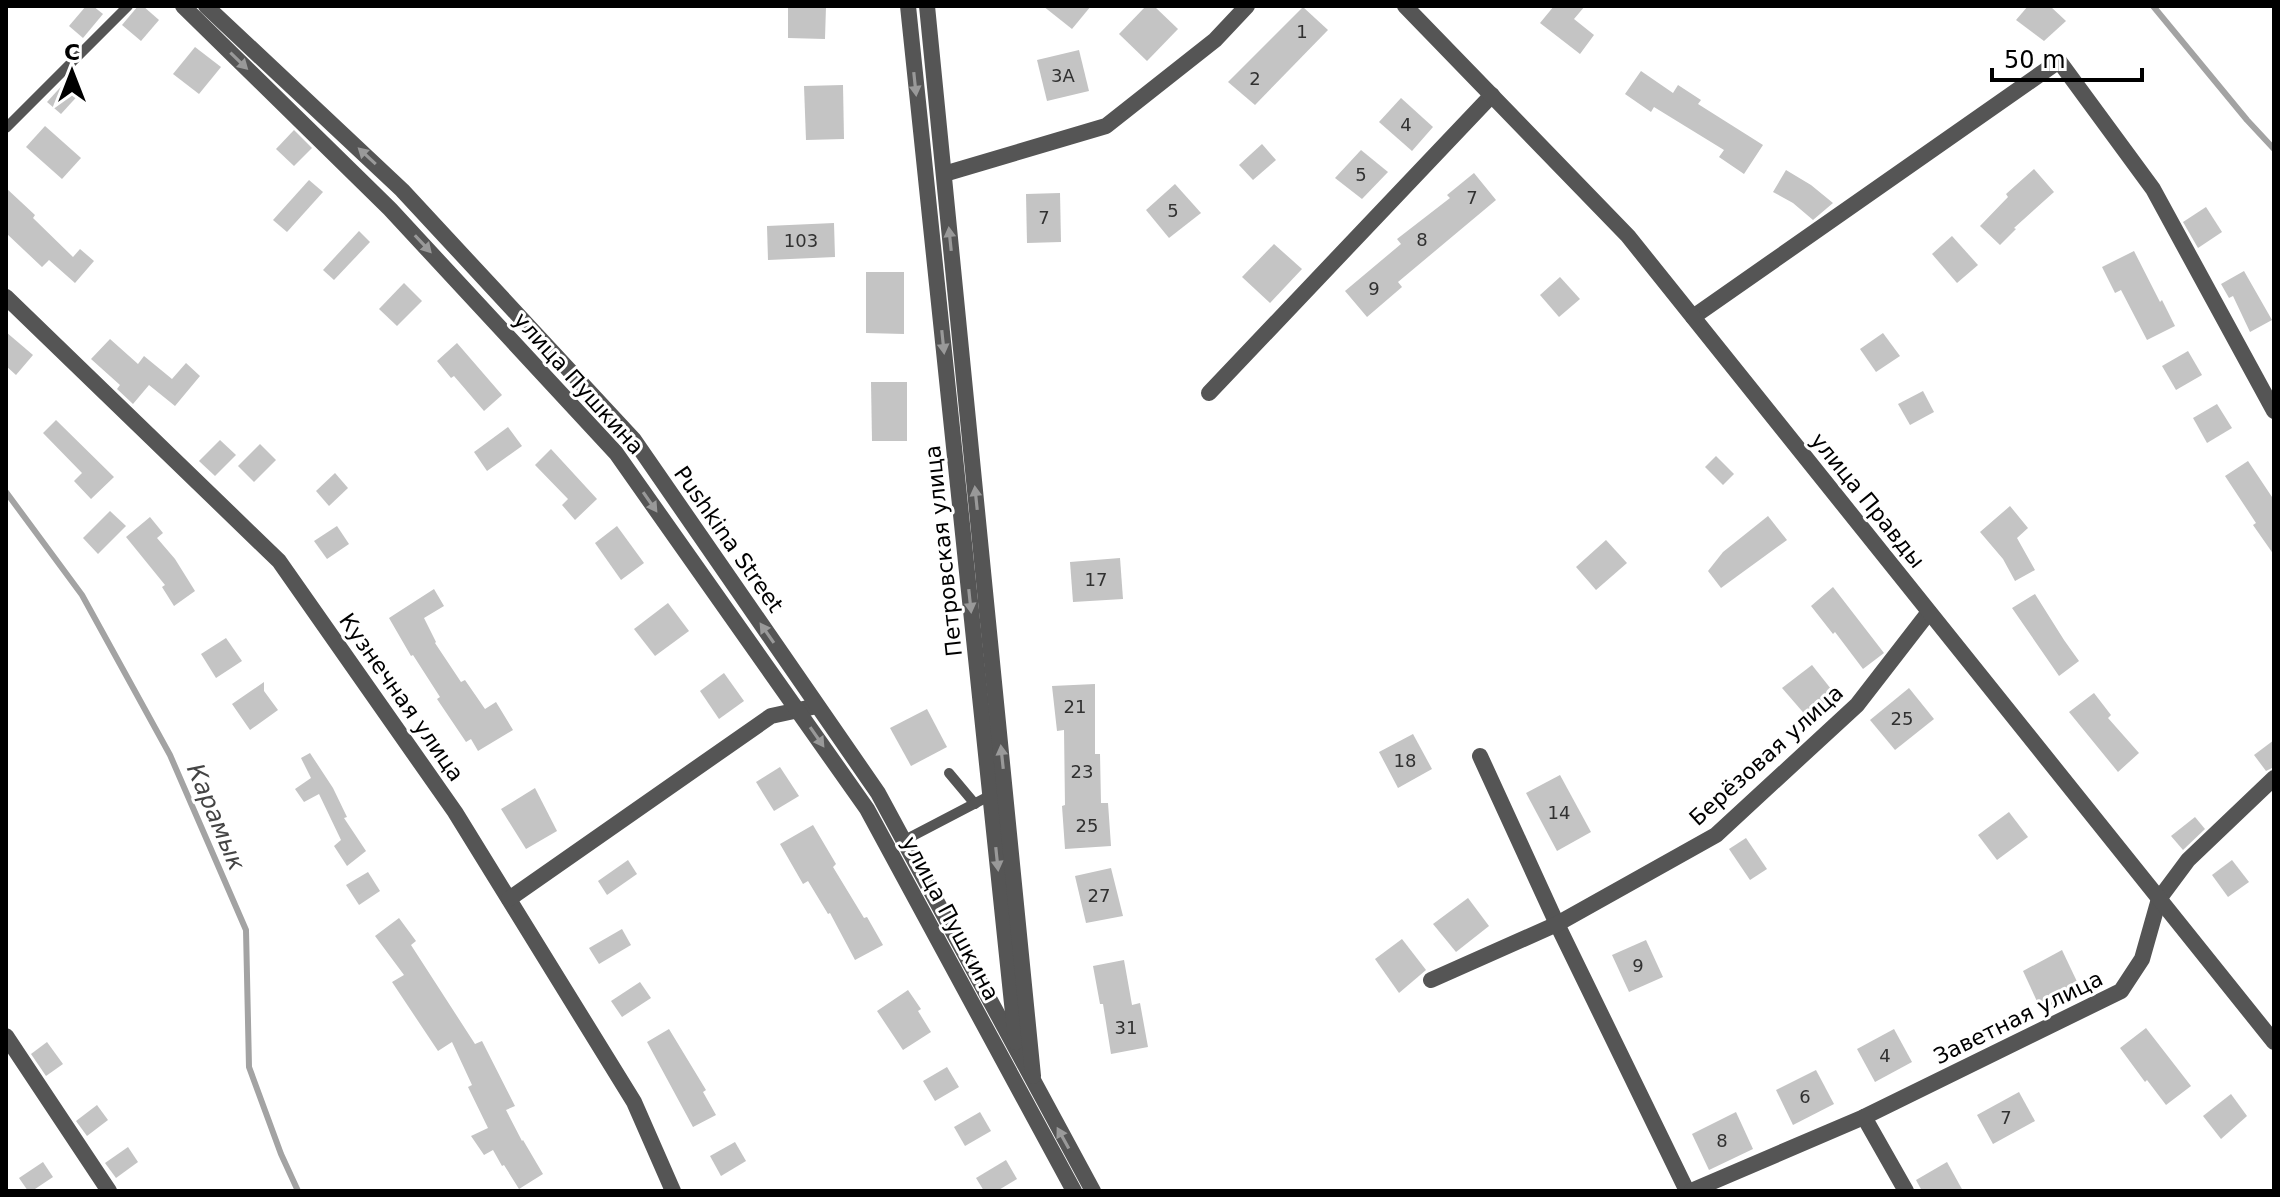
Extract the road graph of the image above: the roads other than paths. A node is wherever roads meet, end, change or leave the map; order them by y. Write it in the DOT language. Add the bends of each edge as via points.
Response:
graph roads {
  1 [pos="128,6"];
  2 [pos="183,6"];
  3 [pos="206,6"];
  4 [pos="908,6"];
  5 [pos="927,6"];
  6 [pos="1247,6"];
  7 [pos="1405,6"];
  8 [pos="1492,95"];
  9 [pos="6,128"];
  10 [pos="944,174"];
  11 [pos="6,297"];
  12 [pos="1693,317"];
  13 [pos="1209,393"];
  14 [pos="2274,411"];
  15 [pos="1929,612"];
  16 [pos="817,706"];
  17 [pos="798,710"];
  18 [pos="1480,756"];
  19 [pos="949,773"];
  20 [pos="2274,778"];
  21 [pos="998,792"];
  22 [pos="975,804"];
  23 [pos="896,845"];
  24 [pos="509,899"];
  25 [pos="2159,899"];
  26 [pos="1557,924"];
  27 [pos="1431,980"];
  28 [pos="6,1036"];
  29 [pos="2274,1042"];
  30 [pos="1016,1051"];
  31 [pos="1027,1088"];
  32 [pos="1864,1117"];
  33 [pos="109,1191"];
  34 [pos="673,1191"];
  35 [pos="1074,1191"];
  36 [pos="1093,1191"];
  37 [pos="1689,1191"];
  38 [pos="1906,1191"];
  1 -- 9 [label="lane"];
  2 -- 17 [label="street, улица Пушкина, one-way" via="390,209 616,453"];
  16 -- 3 [label="street, Pushkina Street, one-way" via="634,440 402,190"];
  4 -- 21 [label="street, Петровская улица, one-way"];
  5 -- 10 [label="street"];
  6 -- 10 [label="street" via="1215,40 1106,126"];
  7 -- 8 [label="street, улица Правды"];
  8 -- 12 [label="street, улица Правды" via="1628,236"];
  8 -- 13 [label="street"];
  21 -- 10 [label="street, one-way"];
  11 -- 24 [label="street, Кузнечная улица" via="279,561 455,812"];
  12 -- 14 [label="street" via="2059,61 2153,189"];
  12 -- 15 [label="street, улица Правды"];
  15 -- 25 [label="street, улица Правды"];
  15 -- 26 [label="street, Берёзовая улица" via="1857,705 1716,835"];
  16 -- 17 [label="street"];
  16 -- 23 [label="street, Pushkina Street" via="878,793"];
  17 -- 23 [label="street, улица Пушкина, one-way"];
  17 -- 24 [label="street" via="771,716"];
  18 -- 26 [label="street, Заветная улица"];
  19 -- 22 [label="lane"];
  20 -- 25 [label="street, Заветная улица" via="2188,860"];
  21 -- 22 [label="lane"];
  21 -- 30 [label="street, Петровская улица, one-way"];
  21 -- 31 [label="street"];
  22 -- 23 [label="lane"];
  23 -- 30 [label="street, Pushkina Street"];
  23 -- 31 [label="street, улица Пушкина"];
  24 -- 34 [label="street, Кузнечная улица" via="634,1102"];
  25 -- 29 [label="street, улица Правды"];
  25 -- 32 [label="street, Заветная улица" via="2142,959 2121,991"];
  26 -- 27 [label="street, Берёзовая улица"];
  26 -- 37 [label="street, Заветная улица"];
  28 -- 33 [label="street"];
  30 -- 31 [label="street, Pushkina Street"];
  31 -- 35 [label="street"];
  36 -- 31 [label="street, Pushkina Street, one-way"];
  32 -- 37 [label="street, Заветная улица"];
  32 -- 38 [label="street"];
}
